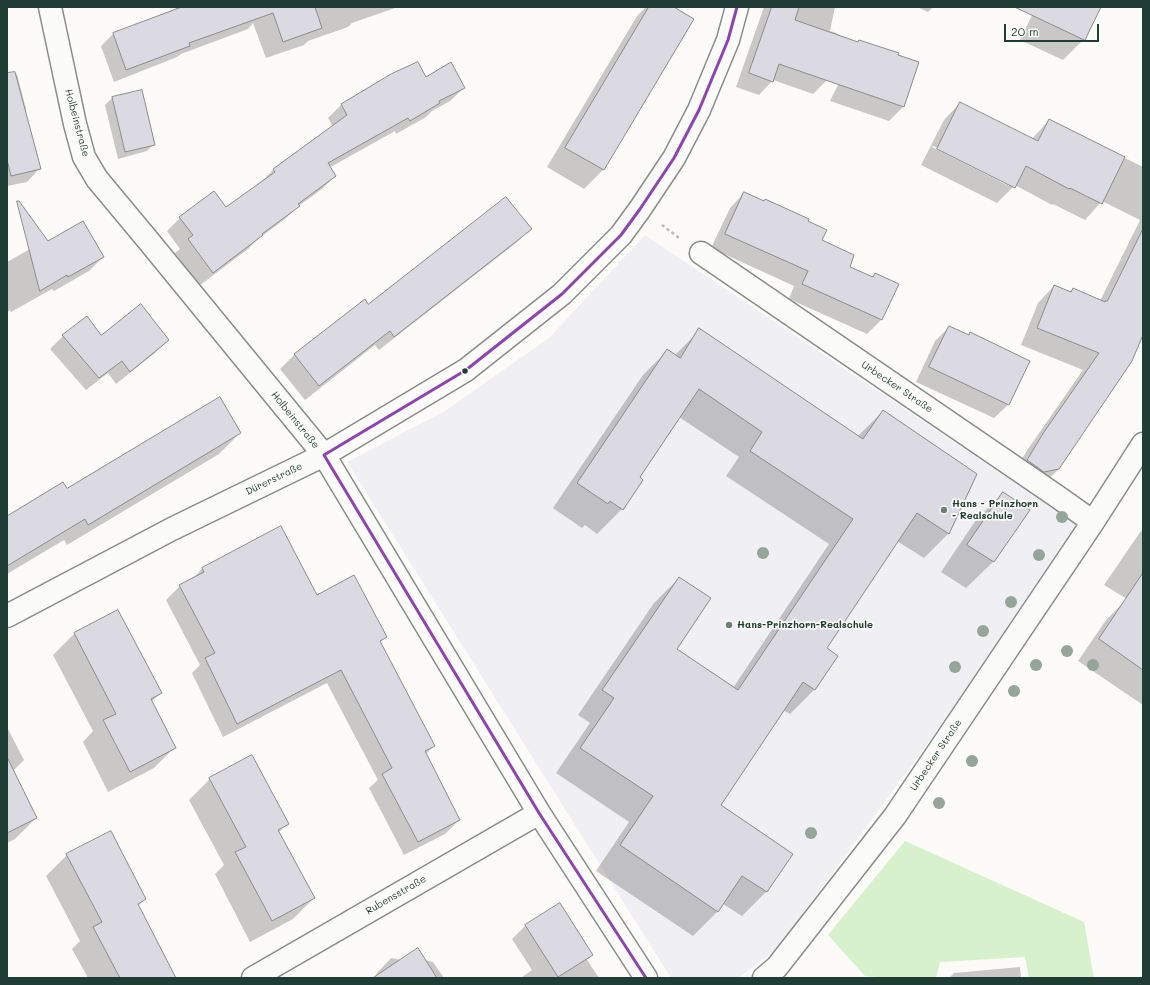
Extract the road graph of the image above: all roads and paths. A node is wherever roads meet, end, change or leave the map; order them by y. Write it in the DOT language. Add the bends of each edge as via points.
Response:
graph roads {
  1 [pos="50,7"];
  2 [pos="737,7"];
  3 [pos="640,209"];
  4 [pos="701,253"];
  5 [pos="1143,444"];
  6 [pos="324,455"];
  7 [pos="1093,522"];
  8 [pos="7,616"];
  9 [pos="539,813"];
  10 [pos="253,978"];
  11 [pos="646,978"];
  12 [pos="764,978"];
  1 -- 6 [label="street, Holbeinstraße" via="84,158 97,179"];
  2 -- 3 [label="street, Dürerstraße" via="728,40 699,110 674,158"];
  3 -- 4 [label="path"];
  3 -- 6 [label="street, Dürerstraße" via="621,235 562,294 466,370"];
  4 -- 7 [label="street, Urbecker Straße"];
  5 -- 7 [label="street, Urbecker Straße"];
  6 -- 8 [label="street, Dürerstraße" via="172,529"];
  6 -- 9 [label="street, Holbeinstraße"];
  7 -- 12 [label="street, Urbecker Straße" via="895,816 777,968"];
  9 -- 10 [label="street, Rubensstraße"];
  9 -- 11 [label="street, Holbeinstraße"];
}
